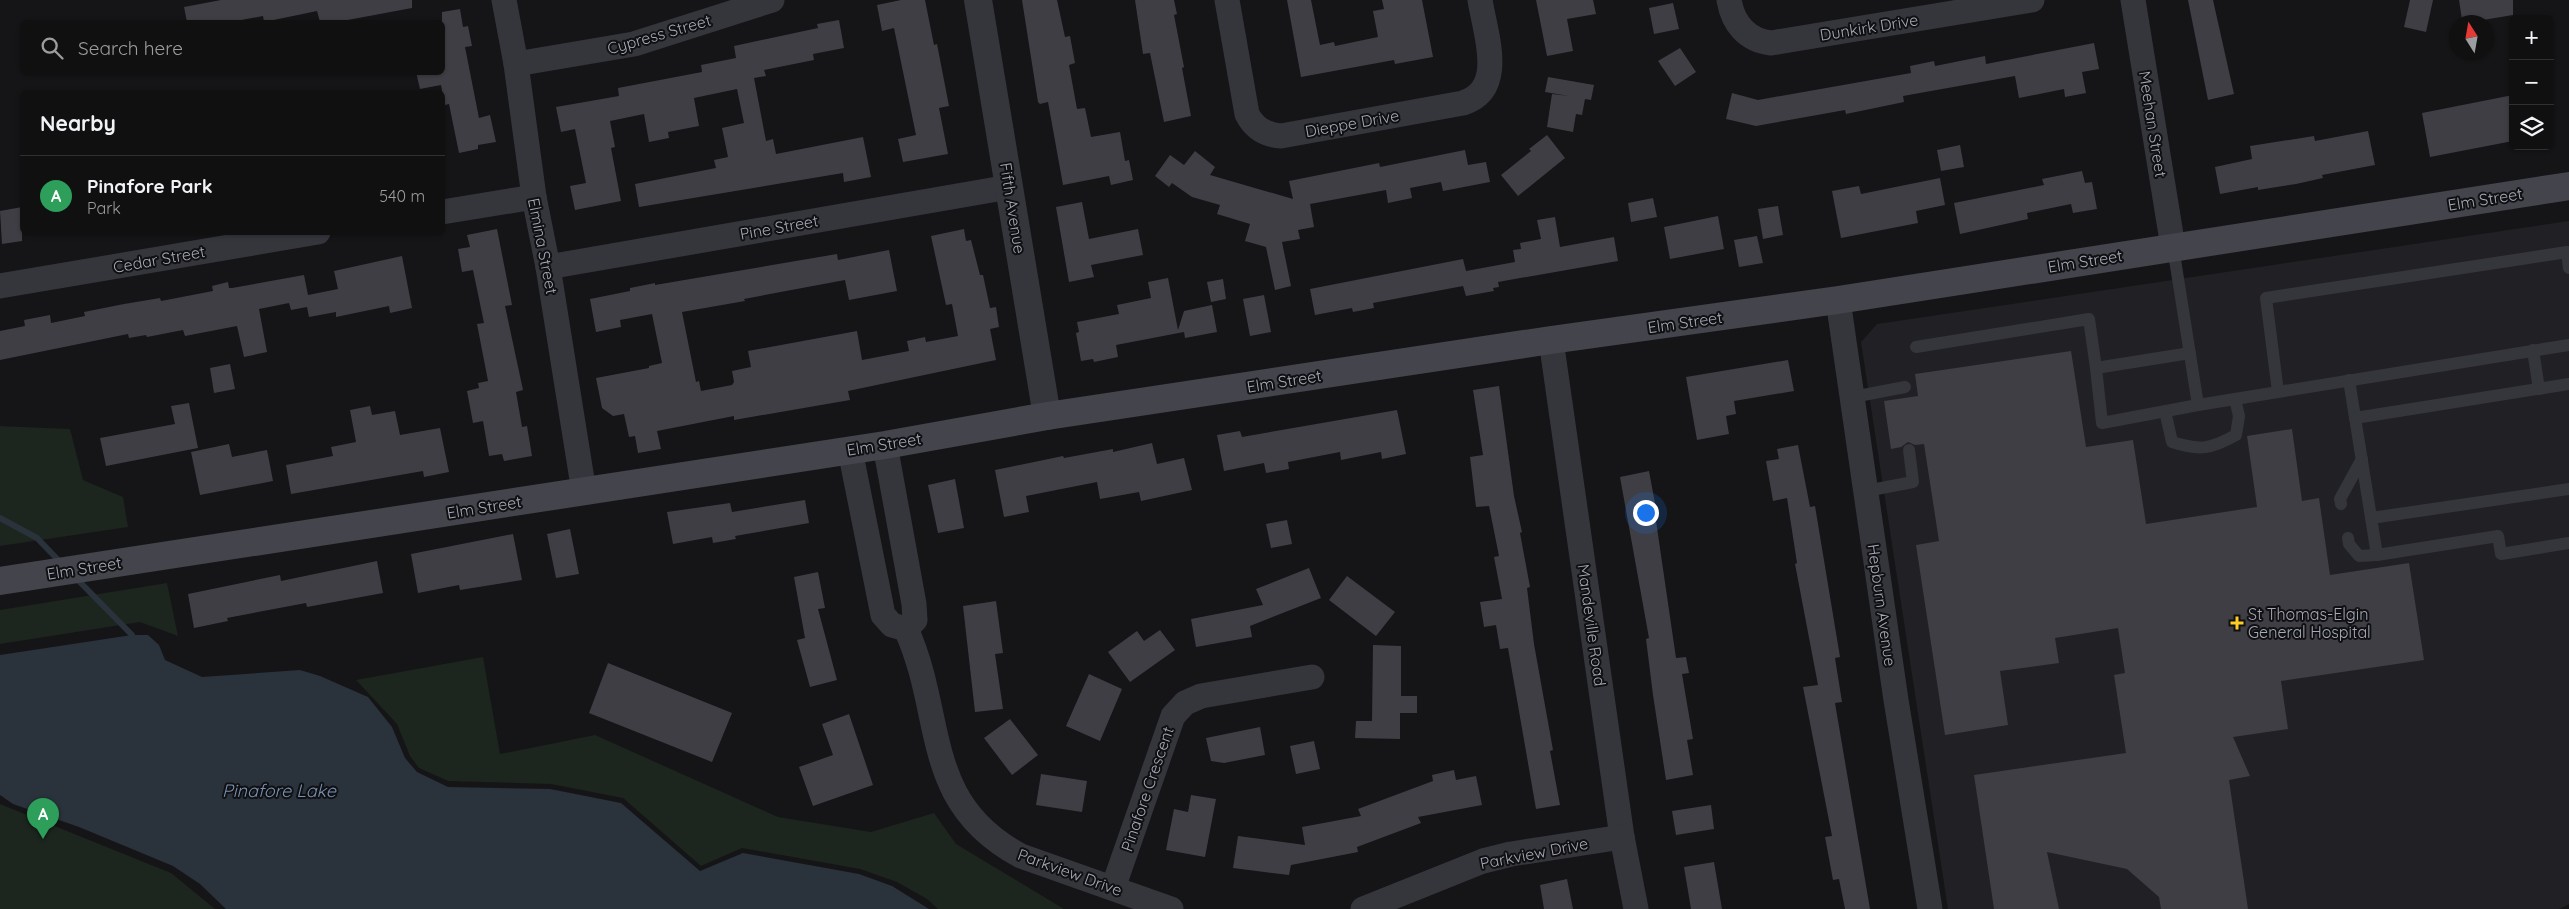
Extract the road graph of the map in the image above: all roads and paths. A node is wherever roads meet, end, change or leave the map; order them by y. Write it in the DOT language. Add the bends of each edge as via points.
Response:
graph roads {
  1 [pos="504,0"];
  2 [pos="772,0"];
  3 [pos="978,0"];
  4 [pos="1227,0"];
  5 [pos="1480,0"];
  6 [pos="1729,0"];
  7 [pos="2032,0"];
  8 [pos="2132,0"];
  9 [pos="516,64"];
  10 [pos="2569,186"];
  11 [pos="1009,188"];
  12 [pos="534,196"];
  13 [pos="445,211"];
  14 [pos="300,235"];
  15 [pos="2173,248"];
  16 [pos="548,267"];
  17 [pos="2569,268"];
  18 [pos="0,286"];
  19 [pos="1838,300"];
  20 [pos="1551,340"];
  21 [pos="2569,345"];
  22 [pos="1916,347"];
  23 [pos="2533,350"];
  24 [pos="2190,353"];
  25 [pos="2096,368"];
  26 [pos="2349,380"];
  27 [pos="2569,384"];
  28 [pos="1905,388"];
  29 [pos="2539,389"];
  30 [pos="2278,392"];
  31 [pos="1853,397"];
  32 [pos="2235,399"];
  33 [pos="2198,405"];
  34 [pos="2165,411"];
  35 [pos="1048,416"];
  36 [pos="2355,418"];
  37 [pos="885,445"];
  38 [pos="850,450"];
  39 [pos="1909,450"];
  40 [pos="2362,460"];
  41 [pos="2569,489"];
  42 [pos="1866,491"];
  43 [pos="584,492"];
  44 [pos="2341,504"];
  45 [pos="2371,518"];
  46 [pos="2348,538"];
  47 [pos="2569,543"];
  48 [pos="2377,555"];
  49 [pos="0,580"];
  50 [pos="906,629"];
  51 [pos="1312,677"];
  52 [pos="1622,838"];
  53 [pos="1113,888"];
  54 [pos="1171,909"];
  55 [pos="1363,909"];
  56 [pos="1636,909"];
  57 [pos="1930,909"];
  1 -- 9 [label="street, Elmina Street"];
  2 -- 9 [label="street, Cypress Street" via="634,44"];
  3 -- 11 [label="street, Fifth Avenue"];
  4 -- 5 [label="street, Dieppe Drive" via="1247,114 1258,128 1281,136 1474,99 1486,86 1491,69"];
  6 -- 7 [label="street, Dunkirk Drive" via="1733,17 1741,29 1756,40 1771,42"];
  8 -- 15 [label="street, Meehan Street"];
  9 -- 12 [label="street, Elmina Street"];
  10 -- 15 [label="main road, Elm Street"];
  11 -- 16 [label="street, Pine Street"];
  11 -- 35 [label="street, Fifth Avenue"];
  12 -- 13 [label="street"];
  12 -- 16 [label="street, Elmina Street"];
  14 -- 18 [label="street, Cedar Street"];
  15 -- 19 [label="main road, Elm Street"];
  15 -- 24 [label="lane"];
  16 -- 43 [label="street, Elmina Street"];
  17 -- 30 [label="lane" via="2567,252 2266,298"];
  19 -- 20 [label="main road, Elm Street"];
  19 -- 31 [label="street, Hepburn Avenue"];
  20 -- 35 [label="main road, Elm Street"];
  20 -- 52 [label="street, Mandeville Road"];
  21 -- 23 [label="lane"];
  22 -- 25 [label="lane" via="2089,319"];
  23 -- 26 [label="lane"];
  23 -- 29 [label="lane"];
  24 -- 25 [label="lane"];
  24 -- 33 [label="lane"];
  25 -- 34 [label="lane" via="2102,422"];
  26 -- 30 [label="lane"];
  26 -- 36 [label="lane"];
  27 -- 29 [label="lane"];
  28 -- 31 [label="lane"];
  29 -- 36 [label="lane"];
  30 -- 32 [label="lane"];
  31 -- 42 [label="street, Hepburn Avenue"];
  32 -- 33 [label="lane"];
  32 -- 34 [label="lane" via="2239,416 2236,435 2214,447 2191,448 2172,442"];
  33 -- 34 [label="lane"];
  35 -- 37 [label="main road, Elm Street"];
  36 -- 40 [label="lane"];
  37 -- 38 [label="main road, Elm Street"];
  37 -- 50 [label="street" via="914,604 915,620"];
  38 -- 43 [label="main road, Elm Street"];
  38 -- 50 [label="street" via="883,615 892,625"];
  39 -- 42 [label="lane" via="1913,482"];
  40 -- 44 [label="lane" via="2340,499"];
  40 -- 45 [label="lane"];
  41 -- 45 [label="lane"];
  42 -- 57 [label="street, Hepburn Avenue"];
  43 -- 49 [label="main road, Elm Street"];
  45 -- 48 [label="lane"];
  46 -- 48 [label="lane" via="2359,556"];
  47 -- 48 [label="lane" via="2501,554 2498,536"];
  50 -- 53 [label="street, Parkview Drive" via="918,655 941,761 965,812 1001,845 1021,856"];
  51 -- 53 [label="street, Pinafore Crescent" via="1201,696 1185,703 1173,716"];
  52 -- 55 [label="street, Parkview Drive" via="1483,861"];
  52 -- 56 [label="street, Mandeville Road"];
  53 -- 54 [label="street, Parkview Drive"];
}
